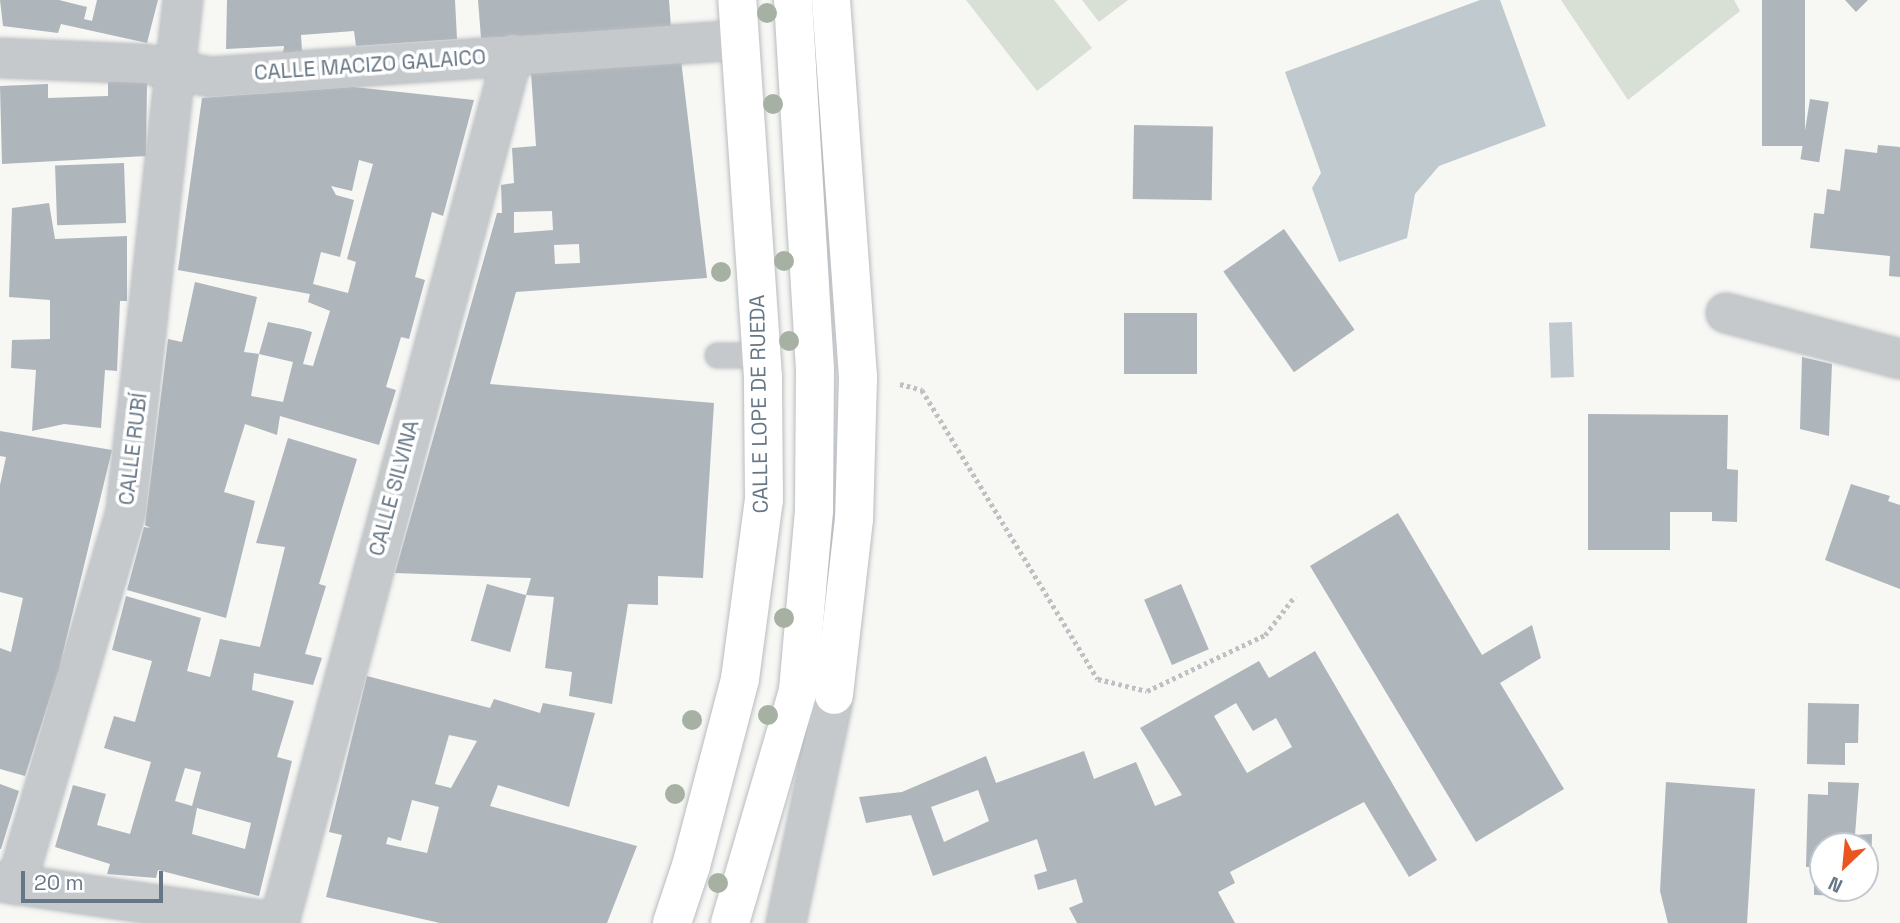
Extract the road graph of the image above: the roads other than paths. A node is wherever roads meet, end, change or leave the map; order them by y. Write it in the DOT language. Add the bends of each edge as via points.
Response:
graph roads {
  1 [pos="183,0"];
  2 [pos="737,0"];
  3 [pos="793,0"];
  4 [pos="831,0"];
  5 [pos="740,40"];
  6 [pos="513,54"];
  7 [pos="0,58"];
  8 [pos="179,70"];
  9 [pos="1726,313"];
  10 [pos="717,355"];
  11 [pos="761,355"];
  12 [pos="1900,359"];
  13 [pos="834,695"];
  14 [pos="8,884"];
  15 [pos="280,923"];
  16 [pos="672,923"];
  17 [pos="730,923"];
  18 [pos="786,923"];
  1 -- 8 [label="street, CALLE RUBÍ"];
  2 -- 5 [label="main road, CALLE LOPE DE RUEDA"];
  3 -- 17 [label="main road" via="816,370 814,510 798,690"];
  4 -- 13 [label="main road" via="858,378 853,519"];
  5 -- 6 [label="street, CALLE MACIZO GALAICO"];
  5 -- 11 [label="main road, CALLE LOPE DE RUEDA"];
  6 -- 8 [label="street, CALLE MACIZO GALAICO" via="210,77"];
  6 -- 15 [label="street, CALLE SILVINA"];
  7 -- 8 [label="street, CALLE MACIZO GALAICO"];
  8 -- 14 [label="street, CALLE RUBÍ" via="126,511"];
  9 -- 12 [label="street"];
  10 -- 11 [label="lane"];
  11 -- 16 [label="main road, CALLE LOPE DE RUEDA" via="764,500 740,679"];
  13 -- 18 [label="street"];
  14 -- 15 [label="street"];
}
